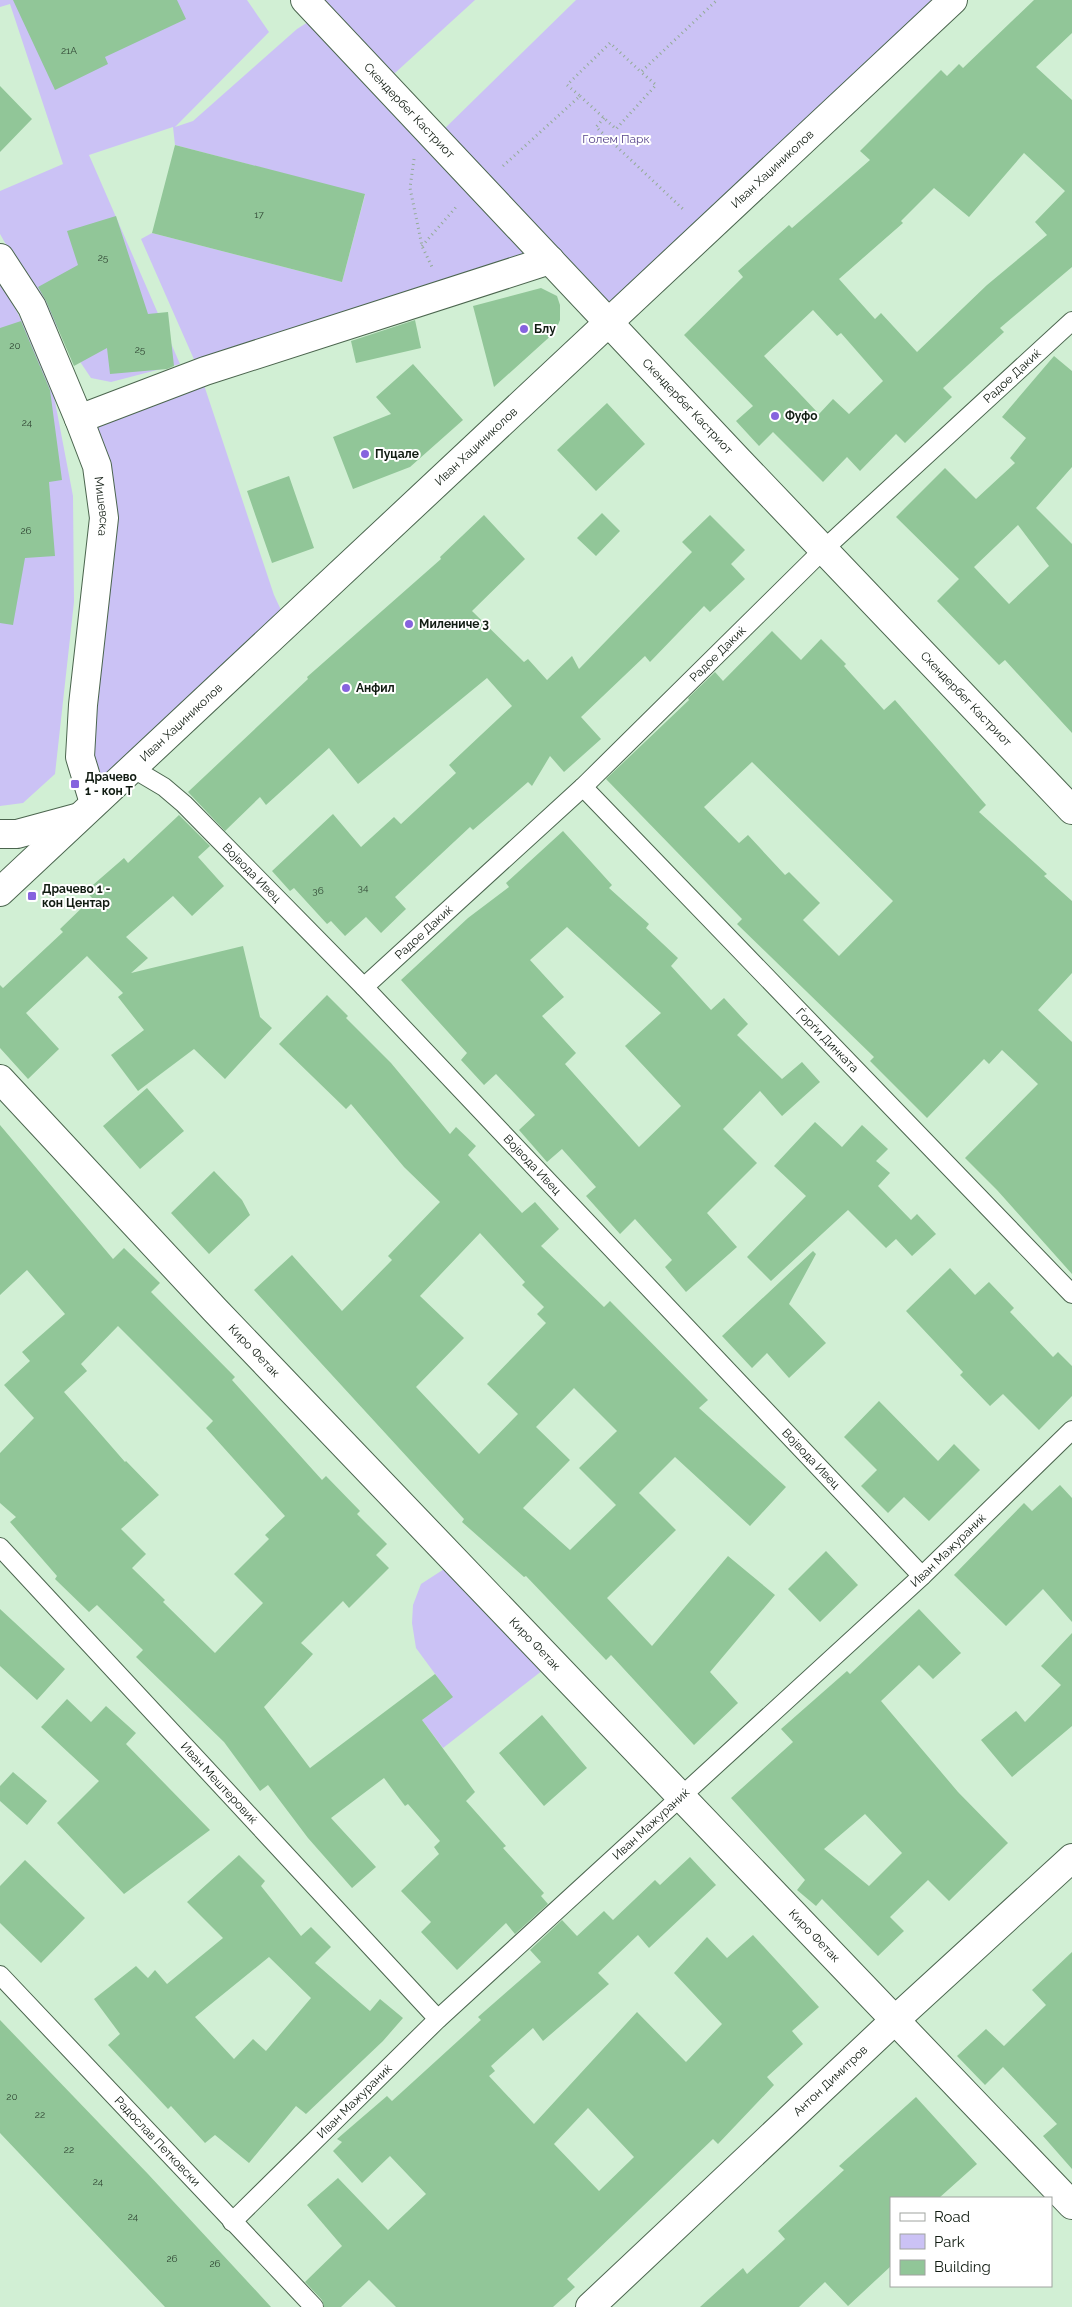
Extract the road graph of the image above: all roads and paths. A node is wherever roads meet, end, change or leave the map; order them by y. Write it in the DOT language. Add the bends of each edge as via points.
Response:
graph roads {
  1 [pos="306,0"];
  2 [pos="718,0"];
  3 [pos="953,0"];
  4 [pos="641,72"];
  5 [pos="580,96"];
  6 [pos="604,118"];
  7 [pos="420,122"];
  8 [pos="481,186"];
  9 [pos="706,231"];
  10 [pos="422,246"];
  11 [pos="0,258"];
  12 [pos="550,260"];
  13 [pos="445,293"];
  14 [pos="1072,321"];
  15 [pos="608,322"];
  16 [pos="79,419"];
  17 [pos="823,550"];
  18 [pos="132,768"];
  19 [pos="583,787"];
  20 [pos="87,810"];
  21 [pos="1072,810"];
  22 [pos="0,834"];
  23 [pos="0,892"];
  24 [pos="364,988"];
  25 [pos="0,1079"];
  26 [pos="1072,1294"];
  27 [pos="1072,1430"];
  28 [pos="0,1547"];
  29 [pos="922,1576"];
  30 [pos="680,1798"];
  31 [pos="1072,1858"];
  32 [pos="0,1975"];
  33 [pos="438,2019"];
  34 [pos="895,2020"];
  35 [pos="1072,2205"];
  36 [pos="232,2222"];
  37 [pos="314,2307"];
  38 [pos="590,2307"];
  1 -- 7 [label="street, Скендербег Кастриот"];
  2 -- 4 [label="path"];
  3 -- 9 [label="street, Иван Хаџиниколов"];
  4 -- 5 [label="path" via="610,43 567,85"];
  4 -- 6 [label="path" via="656,85 616,129"];
  5 -- 6 [label="path"];
  5 -- 8 [label="path"];
  6 -- 9 [label="path" via="596,127"];
  7 -- 8 [label="street, Скендербег Кастриот"];
  7 -- 10 [label="path" via="410,188"];
  8 -- 10 [label="path"];
  8 -- 12 [label="street, Скендербег Кастриот"];
  9 -- 15 [label="street, Иван Хаџиниколов"];
  10 -- 13 [label="path"];
  11 -- 16 [label="street, Мишевска" via="32,307"];
  12 -- 13 [label="street"];
  12 -- 15 [label="street, Скендербег Кастриот"];
  13 -- 16 [label="street" via="205,371"];
  14 -- 17 [label="lane, Радое Дакиќ"];
  15 -- 17 [label="street, Скендербег Кастриот"];
  15 -- 18 [label="street, Иван Хаџиниколов"];
  16 -- 20 [label="street, Мишевска" via="97,466 104,518 83,705 80,757"];
  17 -- 19 [label="lane, Радое Дакиќ"];
  17 -- 21 [label="street, Скендербег Кастриот"];
  18 -- 20 [label="street, Иван Хаџиниколов"];
  18 -- 24 [label="lane, Војвода Ивец" via="164,787 184,804"];
  19 -- 24 [label="lane, Радое Дакиќ"];
  19 -- 26 [label="lane, Ѓорѓи Динката"];
  20 -- 22 [label="street" via="17,834"];
  20 -- 23 [label="street, Иван Хаџиниколов"];
  24 -- 29 [label="lane, Војвода Ивец"];
  25 -- 30 [label="street, Киро Фетак"];
  27 -- 29 [label="lane, Иван Мажураниќ"];
  28 -- 33 [label="lane, Иван Мештеровиќ"];
  29 -- 30 [label="lane, Иван Мажураниќ"];
  30 -- 33 [label="lane, Иван Мажураниќ"];
  30 -- 34 [label="street, Киро Фетак"];
  31 -- 34 [label="street, Антон Димитров"];
  32 -- 36 [label="lane, Радослав Петковски"];
  33 -- 36 [label="lane, Иван Мажураниќ"];
  34 -- 35 [label="street, Киро Фетак"];
  34 -- 38 [label="street, Антон Димитров"];
  36 -- 37 [label="lane, Радослав Петковски"];
}
